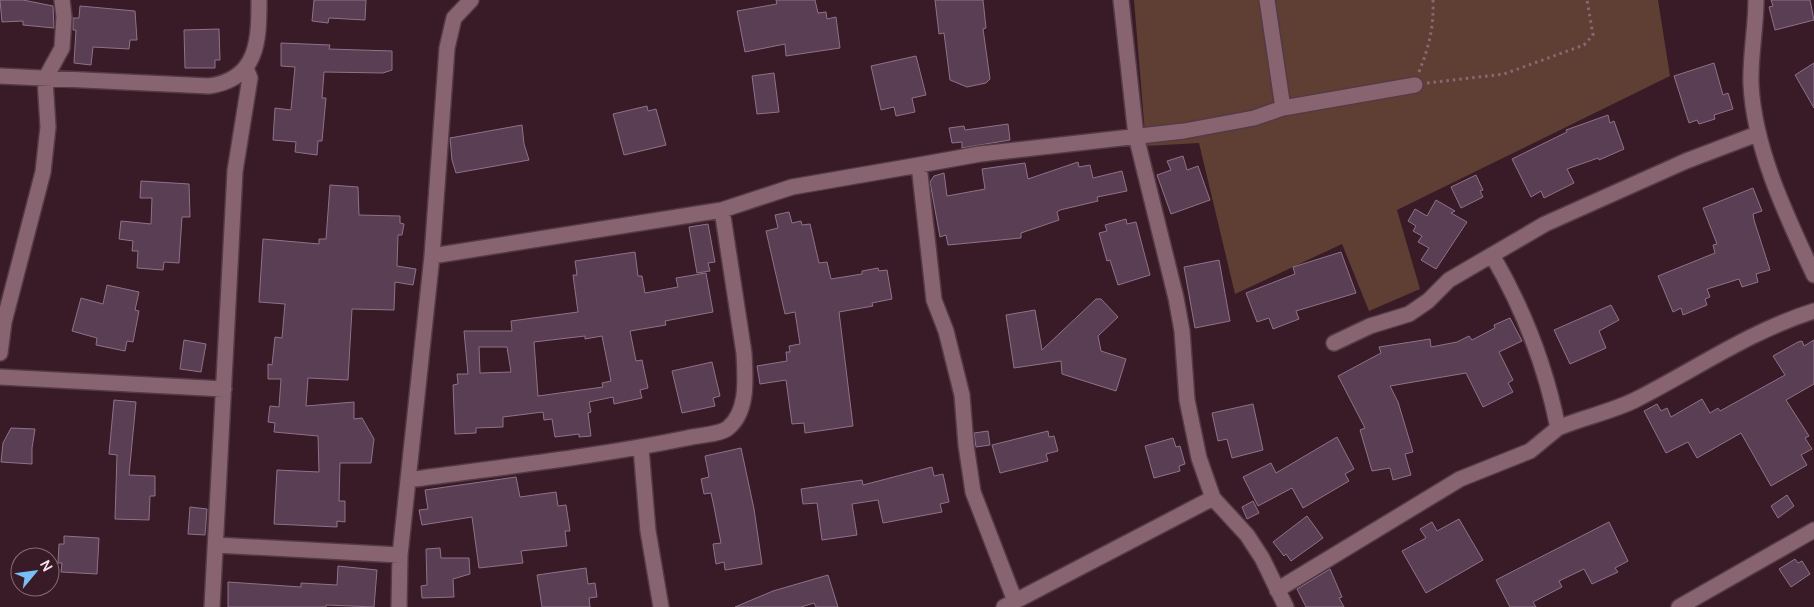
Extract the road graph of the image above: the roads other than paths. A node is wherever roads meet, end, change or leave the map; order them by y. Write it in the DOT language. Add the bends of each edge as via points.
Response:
graph roads {
  1 [pos="62,0"];
  2 [pos="259,0"];
  3 [pos="471,0"];
  4 [pos="1121,0"];
  5 [pos="1267,0"];
  6 [pos="1756,0"];
  7 [pos="246,68"];
  8 [pos="0,76"];
  9 [pos="45,78"];
  10 [pos="1415,85"];
  11 [pos="1283,108"];
  12 [pos="1757,134"];
  13 [pos="1136,136"];
  14 [pos="918,165"];
  15 [pos="722,210"];
  16 [pos="1492,255"];
  17 [pos="432,256"];
  18 [pos="1814,276"];
  19 [pos="1814,311"];
  20 [pos="1334,344"];
  21 [pos="0,353"];
  22 [pos="0,377"];
  23 [pos="224,389"];
  24 [pos="1558,428"];
  25 [pos="641,448"];
  26 [pos="408,480"];
  27 [pos="1213,498"];
  28 [pos="1814,530"];
  29 [pos="216,545"];
  30 [pos="400,555"];
  31 [pos="1277,590"];
  32 [pos="1010,604"];
  33 [pos="212,607"];
  34 [pos="398,607"];
  35 [pos="661,607"];
  36 [pos="1286,607"];
  37 [pos="1679,607"];
  1 -- 9 [label="street" via="62,48"];
  2 -- 7 [label="street" via="255,50"];
  3 -- 17 [label="street" via="454,18 447,48"];
  4 -- 13 [label="street"];
  5 -- 11 [label="street"];
  6 -- 12 [label="street" via="1751,83"];
  7 -- 9 [label="street" via="226,84 209,86"];
  7 -- 23 [label="street" via="250,78 235,171"];
  8 -- 9 [label="street"];
  9 -- 21 [label="street" via="48,127 44,172 4,322"];
  10 -- 11 [label="street"];
  11 -- 13 [label="street" via="1219,125"];
  12 -- 16 [label="street" via="1686,161 1545,224"];
  12 -- 18 [label="street"];
  13 -- 14 [label="street" via="980,154"];
  13 -- 27 [label="street" via="1176,298 1187,400 1199,458"];
  14 -- 15 [label="street" via="792,187"];
  14 -- 32 [label="street" via="934,300 962,395 973,492"];
  15 -- 17 [label="street"];
  15 -- 25 [label="street" via="744,352 744,396 738,416 726,429"];
  16 -- 20 [label="street" via="1449,280 1409,314 1370,326"];
  16 -- 24 [label="street" via="1512,289 1547,382"];
  17 -- 26 [label="street"];
  19 -- 24 [label="street" via="1746,338 1634,400"];
  22 -- 23 [label="street"];
  23 -- 29 [label="street"];
  24 -- 31 [label="street" via="1530,450 1460,479"];
  25 -- 26 [label="street"];
  25 -- 35 [label="street" via="648,531"];
  26 -- 30 [label="street"];
  27 -- 31 [label="street" via="1247,535"];
  27 -- 32 [label="street"];
  28 -- 37 [label="street"];
  29 -- 30 [label="street"];
  29 -- 33 [label="street"];
  30 -- 34 [label="street"];
  31 -- 36 [label="street"];
}
